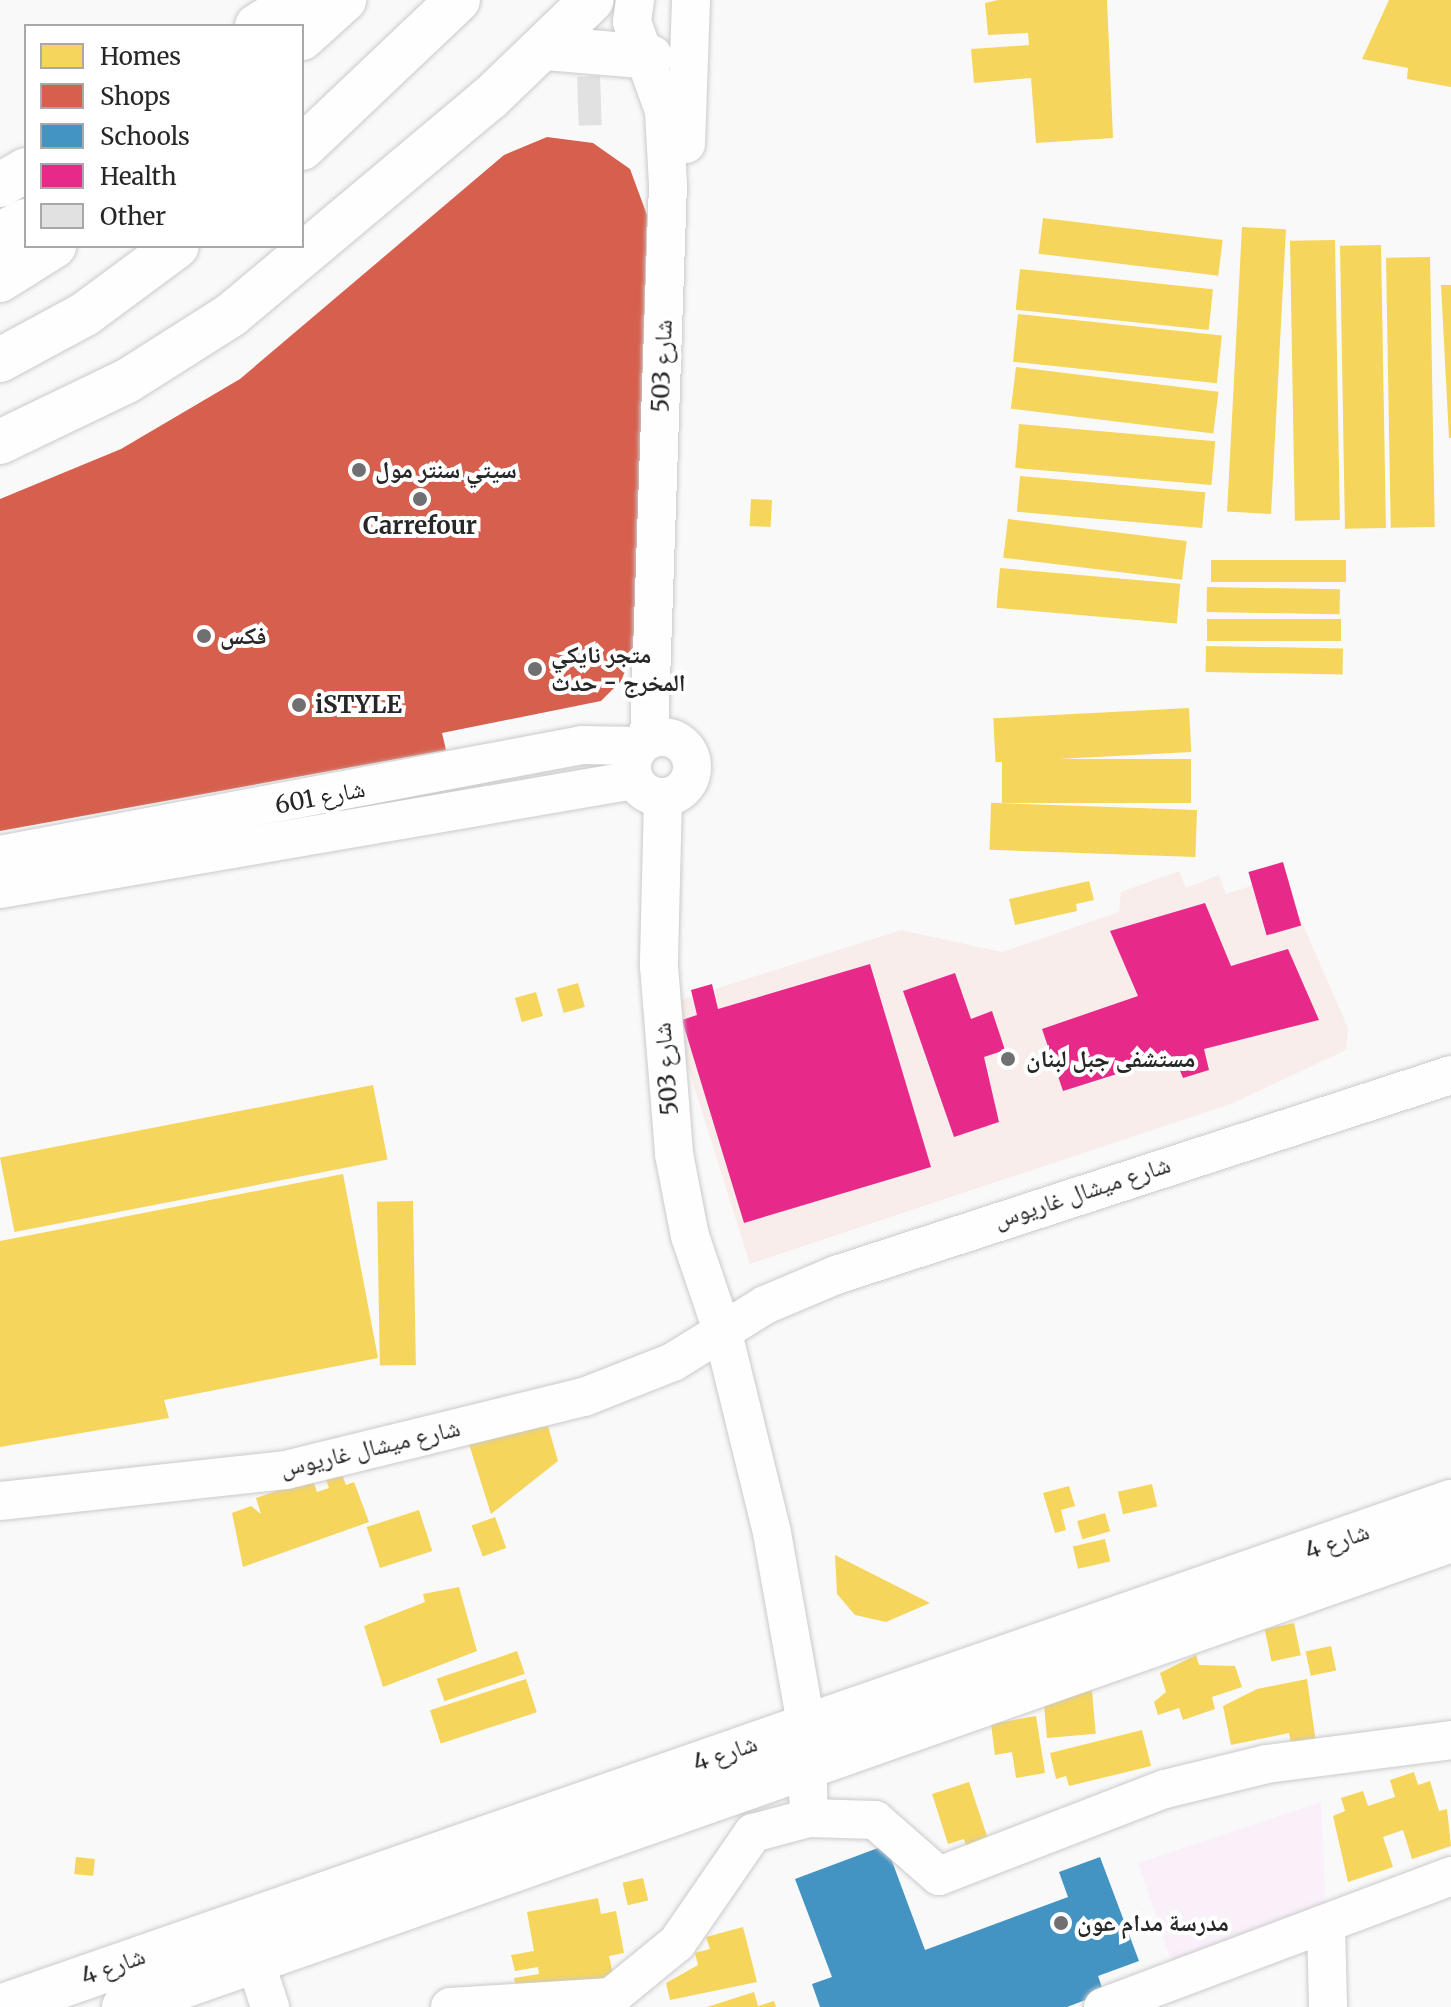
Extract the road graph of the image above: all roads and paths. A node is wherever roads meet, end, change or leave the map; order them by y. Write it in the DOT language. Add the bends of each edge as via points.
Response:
graph roads {
  1 [pos="299,0"];
  2 [pos="344,0"];
  3 [pos="592,0"];
  4 [pos="635,0"];
  5 [pos="686,6"];
  6 [pos="444,15"];
  7 [pos="260,24"];
  8 [pos="304,36"];
  9 [pos="545,48"];
  10 [pos="651,57"];
  11 [pos="304,146"];
  12 [pos="24,171"];
  13 [pos="0,185"];
  14 [pos="0,234"];
  15 [pos="24,236"];
  16 [pos="34,248"];
  17 [pos="174,248"];
  18 [pos="0,280"];
  19 [pos="0,360"];
  20 [pos="0,408"];
  21 [pos="53,419"];
  22 [pos="0,442"];
  23 [pos="651,760"];
  24 [pos="0,855"];
  25 [pos="0,889"];
  26 [pos="1451,1075"];
  27 [pos="723,1333"];
  28 [pos="0,1501"];
  29 [pos="1451,1502"];
  30 [pos="1451,1540"];
  31 [pos="806,1724"];
  32 [pos="1451,1740"];
  33 [pos="810,1770"];
  34 [pos="809,1818"];
  35 [pos="1451,1876"];
  36 [pos="242,1919"];
  37 [pos="1326,1924"];
  38 [pos="255,1961"];
  39 [pos="0,2007"];
  40 [pos="124,2007"];
  41 [pos="270,2007"];
  42 [pos="450,2007"];
  43 [pos="1103,2007"];
  44 [pos="1328,2007"];
  1 -- 7 [label="highway"];
  2 -- 8 [label="highway"];
  3 -- 9 [label="highway"];
  4 -- 10 [label="street, شارع 503" via="632,22"];
  5 -- 23 [label="street, شارع 503"];
  6 -- 11 [label="highway"];
  9 -- 10 [label="highway"];
  9 -- 21 [label="highway" via="231,315"];
  10 -- 23 [label="street, شارع 503" via="664,111 668,184"];
  12 -- 13 [label="highway"];
  14 -- 15 [label="highway"];
  16 -- 18 [label="highway"];
  17 -- 19 [label="highway" via="85,314"];
  20 -- 21 [label="highway"];
  21 -- 22 [label="highway"];
  23 -- 24 [label="street, شارع 601" via="582,745"];
  23 -- 25 [label="street, شارع 601"];
  23 -- 27 [label="street, شارع 503" via="665,1087 690,1236"];
  26 -- 27 [label="street, شارع ميشال غاريوس" via="836,1275"];
  27 -- 28 [label="street, شارع ميشال غاريوس" via="615,1388 363,1453 286,1470"];
  27 -- 31 [label="street" via="772,1533"];
  29 -- 31 [label="highway, شارع 4"];
  30 -- 33 [label="highway, شارع 4"];
  31 -- 33 [label="street"];
  31 -- 36 [label="highway, شارع 4"];
  32 -- 34 [label="street" via="1267,1764 1165,1789 939,1876 875,1820"];
  33 -- 34 [label="street"];
  33 -- 38 [label="highway, شارع 4"];
  34 -- 42 [label="street" via="753,1833 677,1943 611,1997"];
  35 -- 37 [label="street"];
  36 -- 38 [label="street"];
  36 -- 39 [label="highway, شارع 4"];
  37 -- 43 [label="street"];
  37 -- 44 [label="street"];
  38 -- 40 [label="highway, شارع 4"];
  38 -- 41 [label="street"];
}
